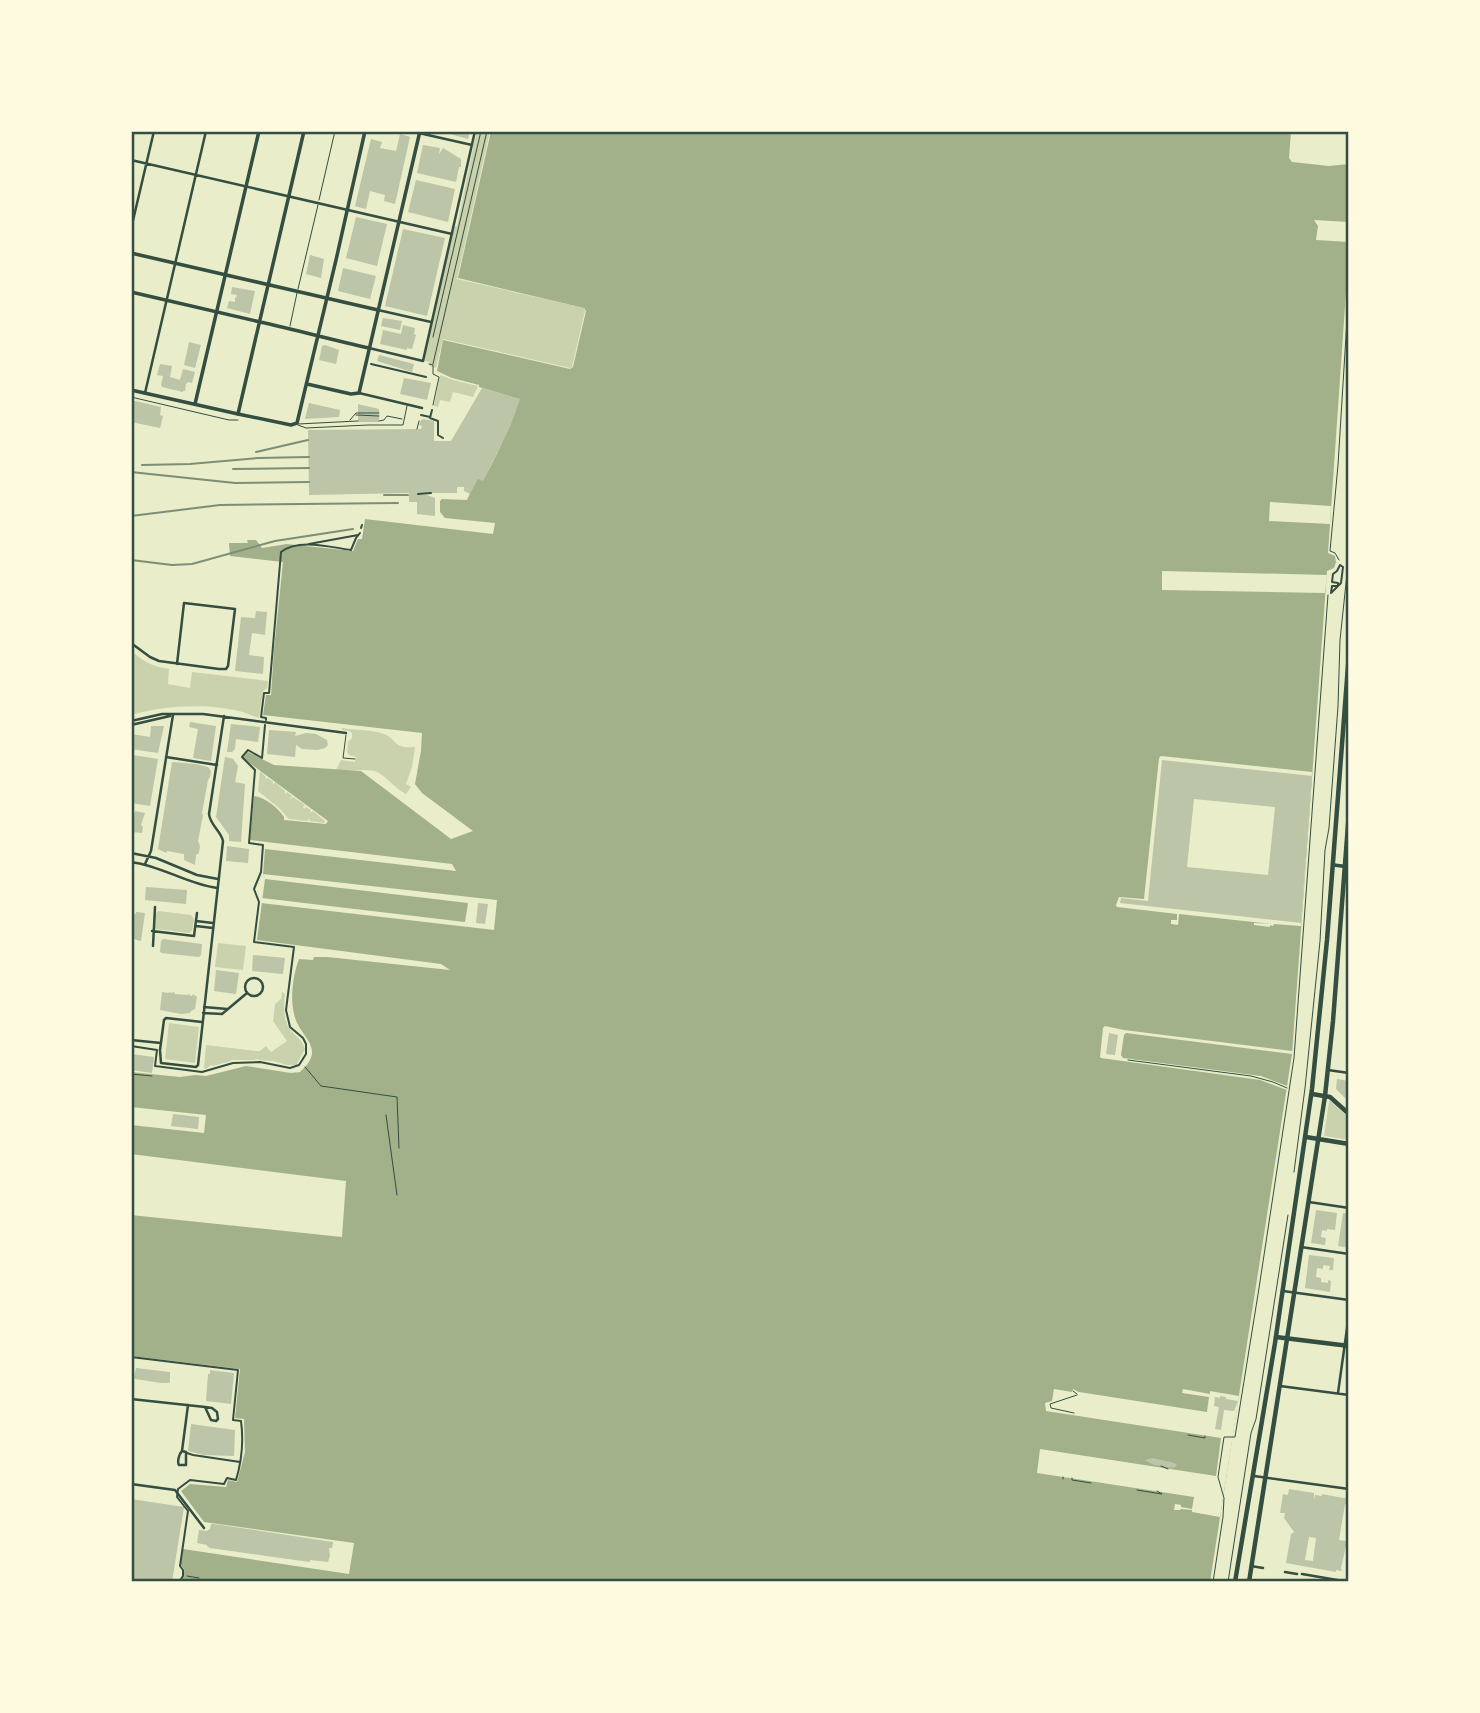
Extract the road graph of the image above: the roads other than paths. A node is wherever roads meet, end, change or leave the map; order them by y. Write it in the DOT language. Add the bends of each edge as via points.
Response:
graph roads {
  1 [pos="154,131"];
  2 [pos="206,131"];
  3 [pos="258,131"];
  4 [pos="304,131"];
  5 [pos="335,131"];
  6 [pos="365,131"];
  7 [pos="410,131"];
  8 [pos="475,131"];
  9 [pos="419,132"];
  10 [pos="471,145"];
  11 [pos="131,160"];
  12 [pos="147,163"];
  13 [pos="196,175"];
  14 [pos="246,186"];
  15 [pos="289,196"];
  16 [pos="318,203"];
  17 [pos="347,210"];
  18 [pos="398,222"];
  19 [pos="131,229"];
  20 [pos="452,234"];
  21 [pos="131,254"];
  22 [pos="175,264"];
  23 [pos="225,276"];
  24 [pos="268,286"];
  25 [pos="131,292"];
  26 [pos="298,292"];
  27 [pos="326,298"];
  28 [pos="166,301"];
  29 [pos="378,310"];
  30 [pos="217,313"];
  31 [pos="260,322"];
  32 [pos="431,322"];
  33 [pos="289,328"];
  34 [pos="317,335"];
  35 [pos="369,348"];
  36 [pos="371,364"];
  37 [pos="426,377"];
  38 [pos="306,384"];
  39 [pos="131,390"];
  40 [pos="145,393"];
  41 [pos="359,393"];
  42 [pos="195,404"];
  43 [pos="407,404"];
  44 [pos="422,408"];
  45 [pos="432,410"];
  46 [pos="239,414"];
  47 [pos="379,414"];
  48 [pos="420,416"];
  49 [pos="430,417"];
  50 [pos="404,419"];
  51 [pos="349,421"];
  52 [pos="358,421"];
  53 [pos="379,421"];
  54 [pos="296,424"];
  55 [pos="443,439"];
  56 [pos="431,493"];
  57 [pos="418,494"];
  58 [pos="304,544"];
  59 [pos="1339,565"];
  60 [pos="131,643"];
  61 [pos="1349,653"];
  62 [pos="177,664"];
  63 [pos="173,715"];
  64 [pos="224,716"];
  65 [pos="131,723"];
  66 [pos="346,733"];
  67 [pos="166,757"];
  68 [pos="355,759"];
  69 [pos="217,765"];
  70 [pos="1349,814"];
  71 [pos="131,853"];
  72 [pos="150,856"];
  73 [pos="131,862"];
  74 [pos="145,864"];
  75 [pos="1333,864"];
  76 [pos="1347,867"];
  77 [pos="218,879"];
  78 [pos="217,888"];
  79 [pos="155,907"];
  80 [pos="197,914"];
  81 [pos="213,923"];
  82 [pos="196,924"];
  83 [pos="213,928"];
  84 [pos="152,931"];
  85 [pos="153,946"];
  86 [pos="247,993"];
  87 [pos="204,1007"];
  88 [pos="227,1009"];
  89 [pos="203,1013"];
  90 [pos="202,1022"];
  91 [pos="131,1040"];
  92 [pos="161,1043"];
  93 [pos="131,1046"];
  94 [pos="1328,1070"];
  95 [pos="1349,1073"];
  96 [pos="1311,1094"];
  97 [pos="1325,1096"];
  98 [pos="1349,1114"];
  99 [pos="1306,1138"];
  100 [pos="1319,1139"];
  101 [pos="1349,1144"];
  102 [pos="1309,1202"];
  103 [pos="1349,1208"];
  104 [pos="1301,1247"];
  105 [pos="1349,1254"];
  106 [pos="1283,1291"];
  107 [pos="1295,1293"];
  108 [pos="1349,1300"];
  109 [pos="1349,1314"];
  110 [pos="1276,1337"];
  111 [pos="1287,1338"];
  112 [pos="1347,1346"];
  113 [pos="131,1357"];
  114 [pos="1280,1386"];
  115 [pos="1338,1393"];
  116 [pos="1349,1395"];
  117 [pos="131,1399"];
  118 [pos="188,1405"];
  119 [pos="205,1407"];
  120 [pos="184,1452"];
  121 [pos="242,1462"];
  122 [pos="1254,1476"];
  123 [pos="1266,1478"];
  124 [pos="131,1484"];
  125 [pos="1349,1489"];
  126 [pos="177,1494"];
  127 [pos="204,1528"];
  128 [pos="1251,1566"];
  129 [pos="1263,1568"];
  130 [pos="1285,1572"];
  131 [pos="1297,1574"];
  132 [pos="1303,1574"];
  133 [pos="178,1582"];
  134 [pos="1235,1582"];
  135 [pos="1249,1582"];
  136 [pos="1349,1582"];
  1 -- 12 [label="street"];
  2 -- 13 [label="street"];
  3 -- 14 [label="street"];
  4 -- 15 [label="street"];
  5 -- 16 [label="lane"];
  6 -- 17 [label="street"];
  7 -- 9 [label="street"];
  8 -- 10 [label="street"];
  9 -- 10 [label="street"];
  9 -- 18 [label="street"];
  10 -- 20 [label="street"];
  11 -- 12 [label="street"];
  12 -- 13 [label="street"];
  12 -- 19 [label="street"];
  13 -- 14 [label="street"];
  13 -- 22 [label="street"];
  14 -- 15 [label="street"];
  14 -- 23 [label="street"];
  15 -- 16 [label="street"];
  15 -- 24 [label="street"];
  16 -- 17 [label="street"];
  16 -- 26 [label="lane"];
  17 -- 18 [label="street"];
  17 -- 27 [label="street"];
  18 -- 20 [label="street"];
  18 -- 29 [label="street"];
  20 -- 32 [label="street"];
  21 -- 22 [label="street"];
  22 -- 23 [label="street"];
  22 -- 28 [label="street"];
  23 -- 24 [label="street"];
  23 -- 30 [label="street"];
  24 -- 26 [label="street"];
  24 -- 31 [label="street"];
  25 -- 28 [label="street"];
  26 -- 27 [label="street"];
  26 -- 33 [label="lane"];
  27 -- 29 [label="street"];
  27 -- 34 [label="street"];
  28 -- 30 [label="street"];
  28 -- 40 [label="street"];
  29 -- 32 [label="street"];
  29 -- 35 [label="street"];
  30 -- 31 [label="street"];
  30 -- 42 [label="street"];
  31 -- 33 [label="street"];
  31 -- 46 [label="street"];
  32 -- 35 [label="street" via="425,362"];
  33 -- 34 [label="street"];
  34 -- 35 [label="street"];
  34 -- 38 [label="street"];
  35 -- 41 [label="street"];
  36 -- 37 [label="street"];
  38 -- 41 [label="street"];
  38 -- 54 [label="street"];
  39 -- 40 [label="street"];
  40 -- 42 [label="street"];
  41 -- 43 [label="street"];
  42 -- 46 [label="street"];
  43 -- 44 [label="street"];
  43 -- 50 [label="lane"];
  45 -- 49 [label="street"];
  46 -- 54 [label="street"];
  47 -- 51 [label="lane" via="354,415"];
  48 -- 49 [label="street"];
  49 -- 55 [label="street" via="438,421 438,435"];
  50 -- 53 [label="lane" via="387,416"];
  50 -- 54 [label="lane" via="403,425 306,428"];
  51 -- 52 [label="lane"];
  51 -- 54 [label="lane"];
  56 -- 57 [label="street"];
  58 -- 58 [label="street" via="360,534 351,550"];
  58 -- 93 [label="street" via="282,550 279,561 269,693 264,693 261,717 266,718 262,758 248,750 242,757 255,770 249,843 263,845 254,889 259,902 254,942 294,947 286,1014 290,1027 303,1038 306,1054 292,1068 251,1062 202,1072 155,1066 157,1049"];
  59 -- 59 [label="street" via="1332,582 1338,583 1338,586 1332,586 1331,593 1341,583 1343,567"];
  60 -- 62 [label="street" via="155,660"];
  61 -- 75 [label="main road"];
  62 -- 62 [label="street" via="225,670 235,609 184,603"];
  63 -- 64 [label="street"];
  63 -- 65 [label="street"];
  63 -- 67 [label="street"];
  64 -- 66 [label="street"];
  64 -- 69 [label="street"];
  66 -- 68 [label="lane" via="343,758"];
  67 -- 69 [label="street"];
  67 -- 72 [label="street"];
  69 -- 77 [label="street" via="209,817 222,838"];
  70 -- 76 [label="main road"];
  71 -- 72 [label="street"];
  72 -- 74 [label="street"];
  72 -- 77 [label="street"];
  73 -- 74 [label="street"];
  74 -- 78 [label="street"];
  75 -- 76 [label="street"];
  75 -- 96 [label="main road"];
  76 -- 94 [label="main road"];
  77 -- 78 [label="street"];
  78 -- 81 [label="street"];
  79 -- 84 [label="street"];
  80 -- 82 [label="street"];
  81 -- 82 [label="street"];
  81 -- 83 [label="street"];
  82 -- 83 [label="street"];
  82 -- 84 [label="street" via="194,936"];
  83 -- 87 [label="street"];
  84 -- 85 [label="street"];
  86 -- 86 [label="street" via="258,995 261,982 248,980"];
  86 -- 88 [label="street"];
  87 -- 88 [label="street"];
  87 -- 89 [label="street"];
  88 -- 89 [label="street" via="222,1014"];
  89 -- 90 [label="street"];
  90 -- 92 [label="street" via="166,1018"];
  90 -- 92 [label="street" via="195,1067 161,1063"];
  91 -- 92 [label="street"];
  94 -- 95 [label="street"];
  94 -- 97 [label="main road"];
  96 -- 97 [label="main road"];
  96 -- 99 [label="main road"];
  97 -- 98 [label="main road"];
  97 -- 100 [label="main road"];
  99 -- 100 [label="main road"];
  99 -- 106 [label="main road"];
  100 -- 101 [label="main road"];
  100 -- 102 [label="main road"];
  102 -- 103 [label="street"];
  102 -- 104 [label="main road"];
  104 -- 105 [label="street"];
  104 -- 107 [label="main road"];
  106 -- 107 [label="street"];
  106 -- 110 [label="main road"];
  107 -- 108 [label="street"];
  107 -- 111 [label="main road"];
  109 -- 112 [label="street"];
  110 -- 111 [label="main road"];
  110 -- 122 [label="main road"];
  111 -- 112 [label="main road"];
  111 -- 114 [label="main road"];
  112 -- 115 [label="street"];
  113 -- 121 [label="street" via="238,1370 233,1420 241,1421"];
  114 -- 115 [label="street"];
  114 -- 123 [label="main road"];
  115 -- 116 [label="street"];
  117 -- 118 [label="street"];
  118 -- 119 [label="street"];
  118 -- 120 [label="street"];
  120 -- 121 [label="street"];
  121 -- 126 [label="street" via="236,1480 227,1478 224,1484 190,1480"];
  122 -- 123 [label="street"];
  122 -- 134 [label="main road"];
  123 -- 125 [label="street"];
  123 -- 128 [label="main road"];
  124 -- 126 [label="street"];
  126 -- 127 [label="street"];
  126 -- 133 [label="street" via="188,1511 180,1566 183,1576"];
  128 -- 129 [label="street"];
  128 -- 135 [label="main road"];
  130 -- 131 [label="street"];
  132 -- 136 [label="street"];
}
